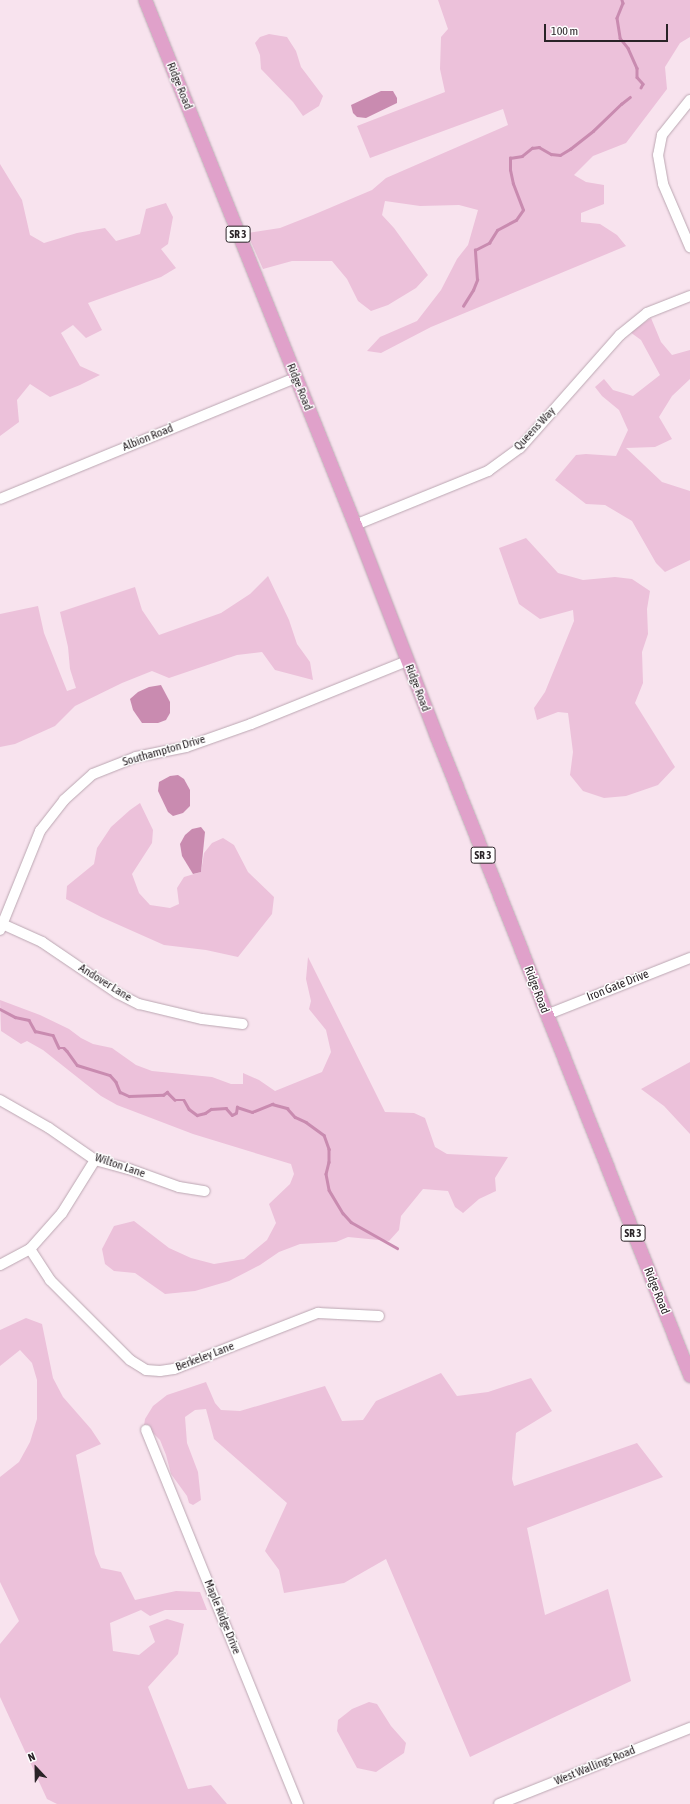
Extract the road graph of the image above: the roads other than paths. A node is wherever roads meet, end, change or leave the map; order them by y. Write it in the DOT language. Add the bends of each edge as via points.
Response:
graph roads {
  1 [pos="144,0"];
  2 [pos="690,100"];
  3 [pos="690,247"];
  4 [pos="690,296"];
  5 [pos="295,378"];
  6 [pos="0,498"];
  7 [pos="355,525"];
  8 [pos="407,661"];
  9 [pos="1,926"];
  10 [pos="690,958"];
  11 [pos="546,1015"];
  12 [pos="243,1024"];
  13 [pos="0,1100"];
  14 [pos="95,1160"];
  15 [pos="205,1191"];
  16 [pos="30,1249"];
  17 [pos="0,1265"];
  18 [pos="379,1316"];
  19 [pos="690,1376"];
  20 [pos="146,1430"];
  21 [pos="690,1728"];
  22 [pos="298,1804"];
  23 [pos="499,1804"];
  1 -- 5 [label="main road, Ridge Road / SR 3"];
  2 -- 3 [label="street" via="662,135 658,155 663,184"];
  4 -- 7 [label="street, Queens Way" via="647,313 620,335 520,448 488,471"];
  5 -- 6 [label="street, Albion Road"];
  5 -- 7 [label="main road, Ridge Road / SR 3"];
  7 -- 8 [label="main road, Ridge Road / SR 3"];
  8 -- 9 [label="street, Southampton Drive" via="251,724 186,747 136,757 94,774 64,800 40,831"];
  8 -- 11 [label="main road, Ridge Road / SR 3"];
  9 -- 12 [label="street, Andover Lane" via="42,942 117,993 139,1004 202,1019"];
  10 -- 11 [label="street, Iron Gate Drive"];
  11 -- 19 [label="main road, Ridge Road / SR 3"];
  13 -- 14 [label="street, Wilton Lane" via="49,1128"];
  14 -- 15 [label="street, Wilton Lane" via="179,1187"];
  14 -- 16 [label="street" via="62,1213"];
  16 -- 17 [label="street"];
  16 -- 18 [label="street, Berkeley Lane" via="50,1280 130,1360 146,1370 174,1369 318,1313"];
  20 -- 22 [label="street, Maple Ridge Drive"];
  21 -- 23 [label="street, West Wallings Road"];
}
